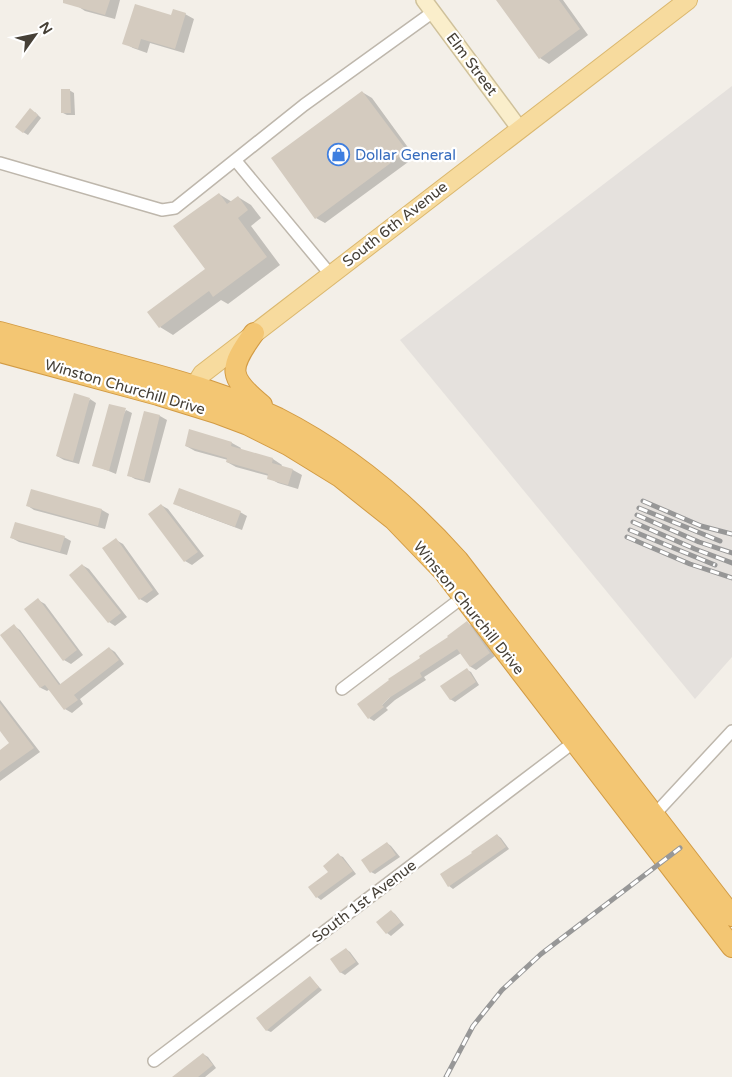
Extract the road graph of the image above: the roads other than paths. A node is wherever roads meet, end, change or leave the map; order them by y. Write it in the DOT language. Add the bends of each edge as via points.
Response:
graph roads {
  1 [pos="688,0"];
  2 [pos="429,6"];
  3 [pos="519,128"];
  4 [pos="236,161"];
  5 [pos="0,163"];
  6 [pos="330,274"];
  7 [pos="0,332"];
  8 [pos="254,334"];
  9 [pos="0,352"];
  10 [pos="194,385"];
  11 [pos="184,403"];
  12 [pos="277,418"];
  13 [pos="471,591"];
  14 [pos="342,689"];
  15 [pos="732,731"];
  16 [pos="582,736"];
  17 [pos="654,815"];
  18 [pos="732,916"];
  19 [pos="732,947"];
  20 [pos="154,1061"];
  1 -- 3 [label="main road, South 6th Avenue"];
  2 -- 3 [label="street, Elm Street"];
  2 -- 4 [label="street"];
  3 -- 6 [label="main road, South 6th Avenue"];
  4 -- 5 [label="street" via="175,208 162,210"];
  4 -- 6 [label="street"];
  6 -- 8 [label="main road, South 6th Avenue"];
  7 -- 10 [label="highway, Winston Churchill Drive"];
  8 -- 10 [label="main road, South 6th Avenue" via="202,374"];
  8 -- 12 [label="highway" via="239,354 237,379 245,391"];
  9 -- 11 [label="highway, Winston Churchill Drive"];
  10 -- 11 [label="main road, South 6th Avenue"];
  10 -- 12 [label="highway, Winston Churchill Drive"];
  11 -- 13 [label="highway, Winston Churchill Drive" via="248,425 340,476 394,520 444,572"];
  12 -- 13 [label="highway, Winston Churchill Drive" via="344,456 382,486 432,531"];
  13 -- 14 [label="street"];
  13 -- 16 [label="highway, Winston Churchill Drive"];
  15 -- 17 [label="street"];
  16 -- 17 [label="highway, Winston Churchill Drive"];
  16 -- 19 [label="highway, Winston Churchill Drive"];
  16 -- 20 [label="street, South 1st Avenue"];
  17 -- 18 [label="highway, Winston Churchill Drive"];
}
